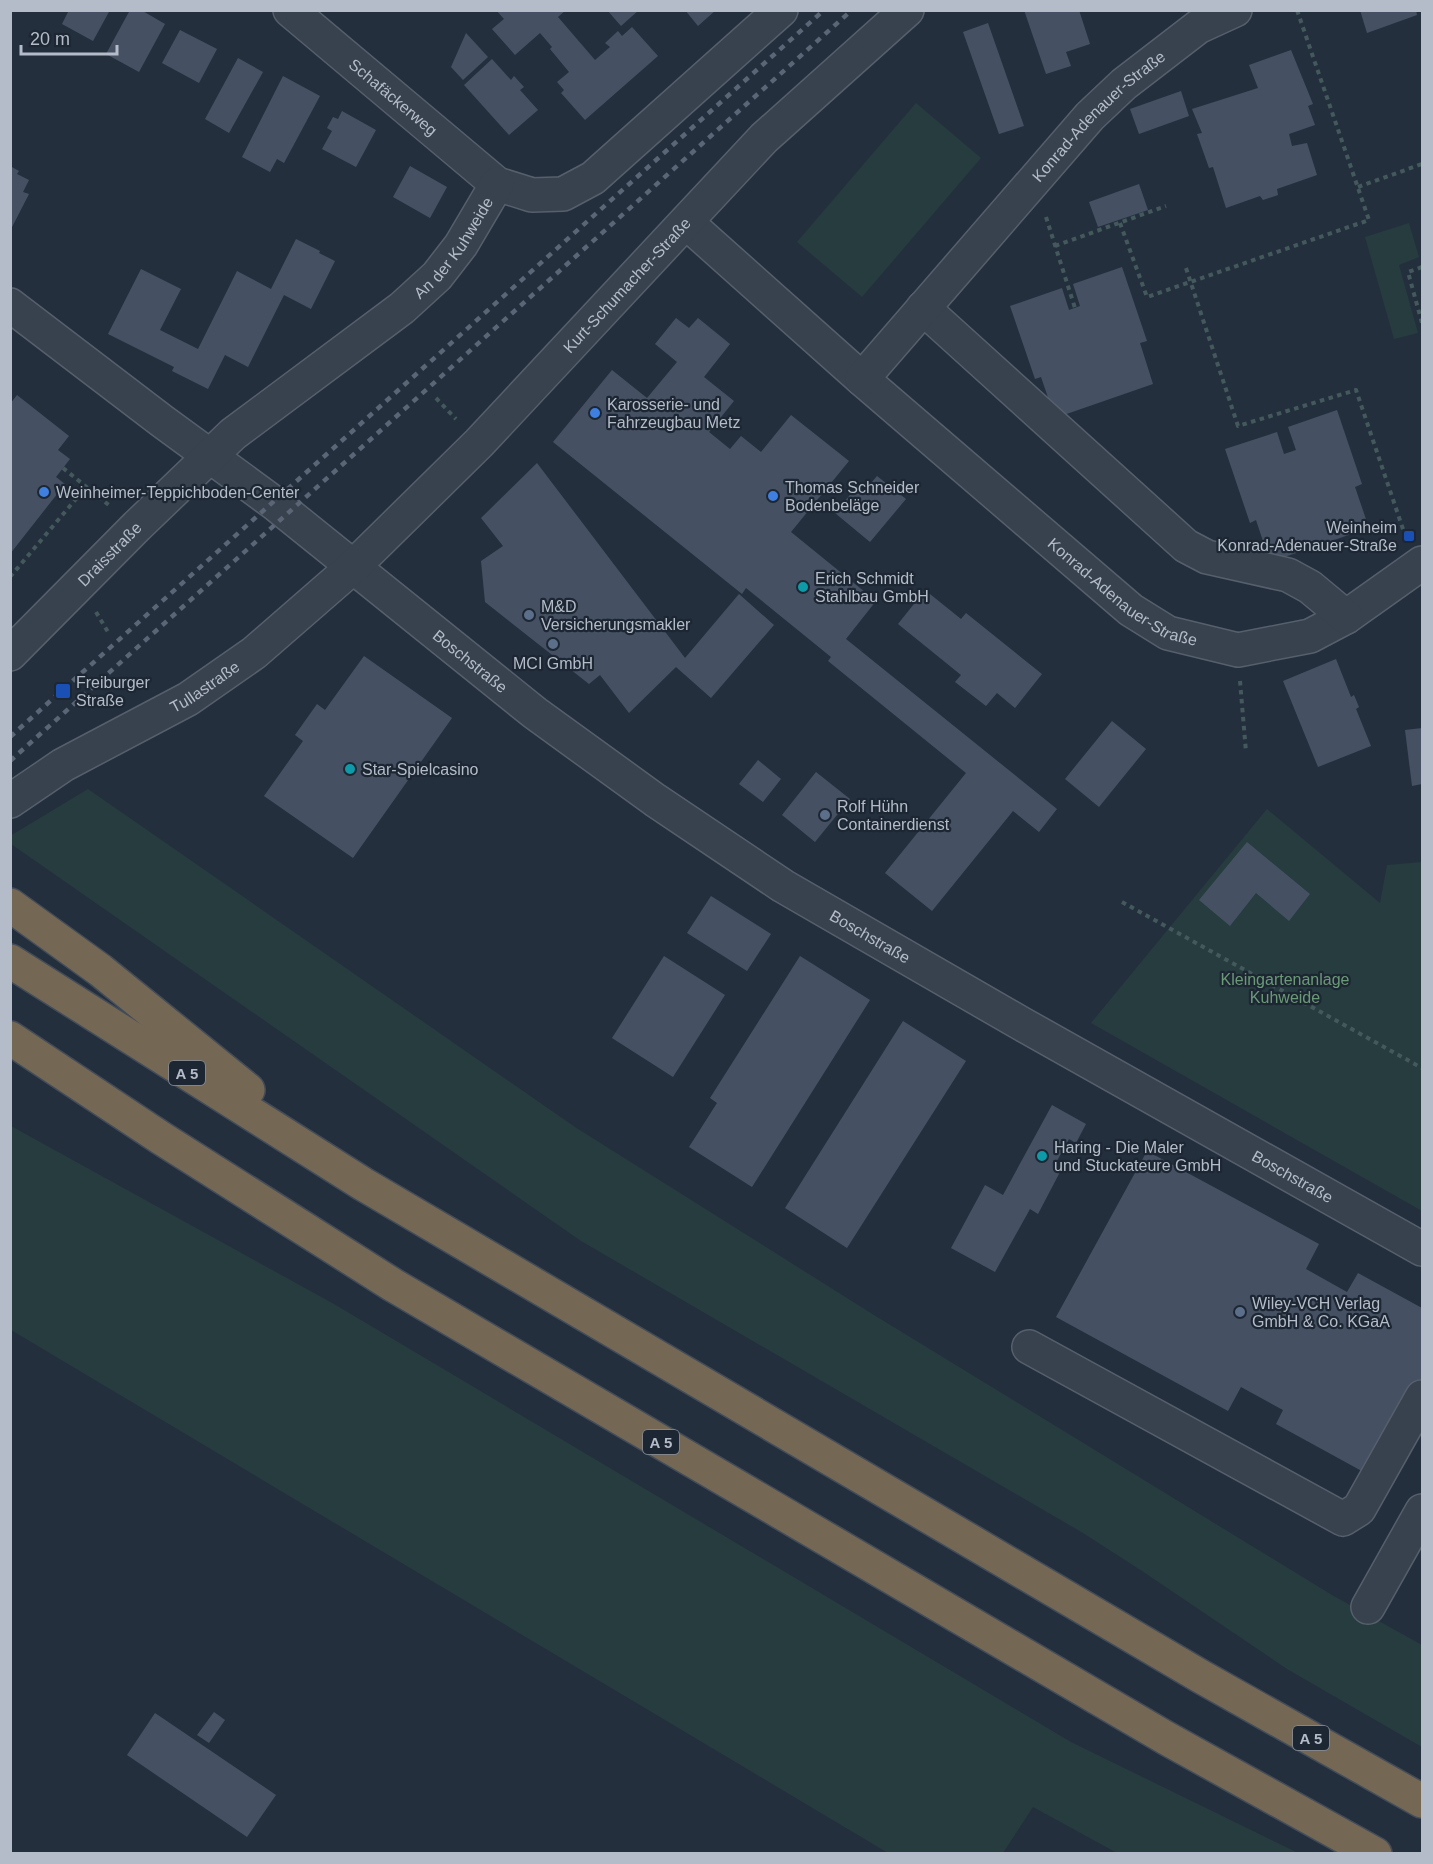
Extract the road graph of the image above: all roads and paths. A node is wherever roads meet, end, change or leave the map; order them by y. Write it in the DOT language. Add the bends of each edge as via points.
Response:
graph roads {
  1 [pos="290,10"];
  2 [pos="781,10"];
  3 [pos="907,10"];
  4 [pos="1235,10"];
  5 [pos="1297,10"];
  6 [pos="1422,164"];
  7 [pos="1034,178"];
  8 [pos="497,184"];
  9 [pos="1358,187"];
  10 [pos="1166,206"];
  11 [pos="686,222"];
  12 [pos="1119,223"];
  13 [pos="1055,246"];
  14 [pos="1422,267"];
  15 [pos="1186,268"];
  16 [pos="1191,282"];
  17 [pos="10,305"];
  18 [pos="922,308"];
  19 [pos="1074,308"];
  20 [pos="1422,323"];
  21 [pos="862,379"];
  22 [pos="209,456"];
  23 [pos="63,468"];
  24 [pos="87,487"];
  25 [pos="137,526"];
  26 [pos="1419,565"];
  27 [pos="354,566"];
  28 [pos="10,577"];
  29 [pos="1346,617"];
  30 [pos="1238,650"];
  31 [pos="10,654"];
  32 [pos="1246,752"];
  33 [pos="10,801"];
  34 [pos="1122,902"];
  35 [pos="10,905"];
  36 [pos="10,961"];
  37 [pos="10,1038"];
  38 [pos="10,1065"];
  39 [pos="1422,1068"];
  40 [pos="160,1138"];
  41 [pos="363,1184"];
  42 [pos="1422,1249"];
  43 [pos="1029,1347"];
  44 [pos="1422,1397"];
  45 [pos="1422,1511"];
  46 [pos="1368,1607"];
  47 [pos="1422,1801"];
  48 [pos="1375,1854"];
  1 -- 8 [label="street, Schafäckerweg"];
  2 -- 8 [label="street, An der Kuhweide" via="593,178 563,194 532,195"];
  3 -- 11 [label="street, Kurt-Schumacher-Straße" via="764,138"];
  4 -- 7 [label="street, Konrad-Adenauer-Straße" via="1198,27 1124,84 1089,116"];
  5 -- 9 [label="path"];
  6 -- 9 [label="path"];
  7 -- 13 [label="path"];
  7 -- 18 [label="street, Konrad-Adenauer-Straße"];
  8 -- 22 [label="street, An der Kuhweide" via="461,245 436,276 402,308"];
  9 -- 16 [label="path" via="1369,220"];
  10 -- 12 [label="path"];
  11 -- 21 [label="street, Konrad-Adenauer-Straße"];
  11 -- 27 [label="street, Kurt-Schumacher-Straße" via="479,443"];
  12 -- 13 [label="path"];
  12 -- 16 [label="path" via="1147,297"];
  13 -- 19 [label="path"];
  14 -- 20 [label="path" via="1408,272"];
  15 -- 16 [label="path"];
  16 -- 26 [label="path" via="1238,426 1356,390"];
  17 -- 22 [label="street"];
  18 -- 21 [label="street, Konrad-Adenauer-Straße"];
  18 -- 29 [label="street" via="1186,546 1207,557 1288,575 1311,587"];
  21 -- 30 [label="street, Konrad-Adenauer-Straße" via="1131,610 1168,633"];
  22 -- 25 [label="street, Draisstraße"];
  22 -- 27 [label="street"];
  23 -- 24 [label="path"];
  24 -- 25 [label="path"];
  24 -- 28 [label="path"];
  25 -- 31 [label="street, Draisstraße"];
  26 -- 29 [label="street, Konrad-Adenauer-Straße"];
  27 -- 33 [label="street, Tullastraße" via="254,653 188,699 63,765"];
  27 -- 42 [label="street, Boschstraße" via="534,713 783,886"];
  29 -- 30 [label="street, Konrad-Adenauer-Straße" via="1310,636"];
  30 -- 32 [label="path"];
  34 -- 39 [label="path"];
  35 -- 41 [label="highway" via="100,970"];
  36 -- 41 [label="highway, A 5"];
  37 -- 40 [label="highway, A 5"];
  38 -- 40 [label="highway, A 5"];
  40 -- 48 [label="highway, A 5" via="393,1285 1166,1738"];
  41 -- 47 [label="highway, A 5" via="1200,1676"];
  43 -- 44 [label="street" via="1342,1519 1359,1509"];
  45 -- 46 [label="street"];
}
